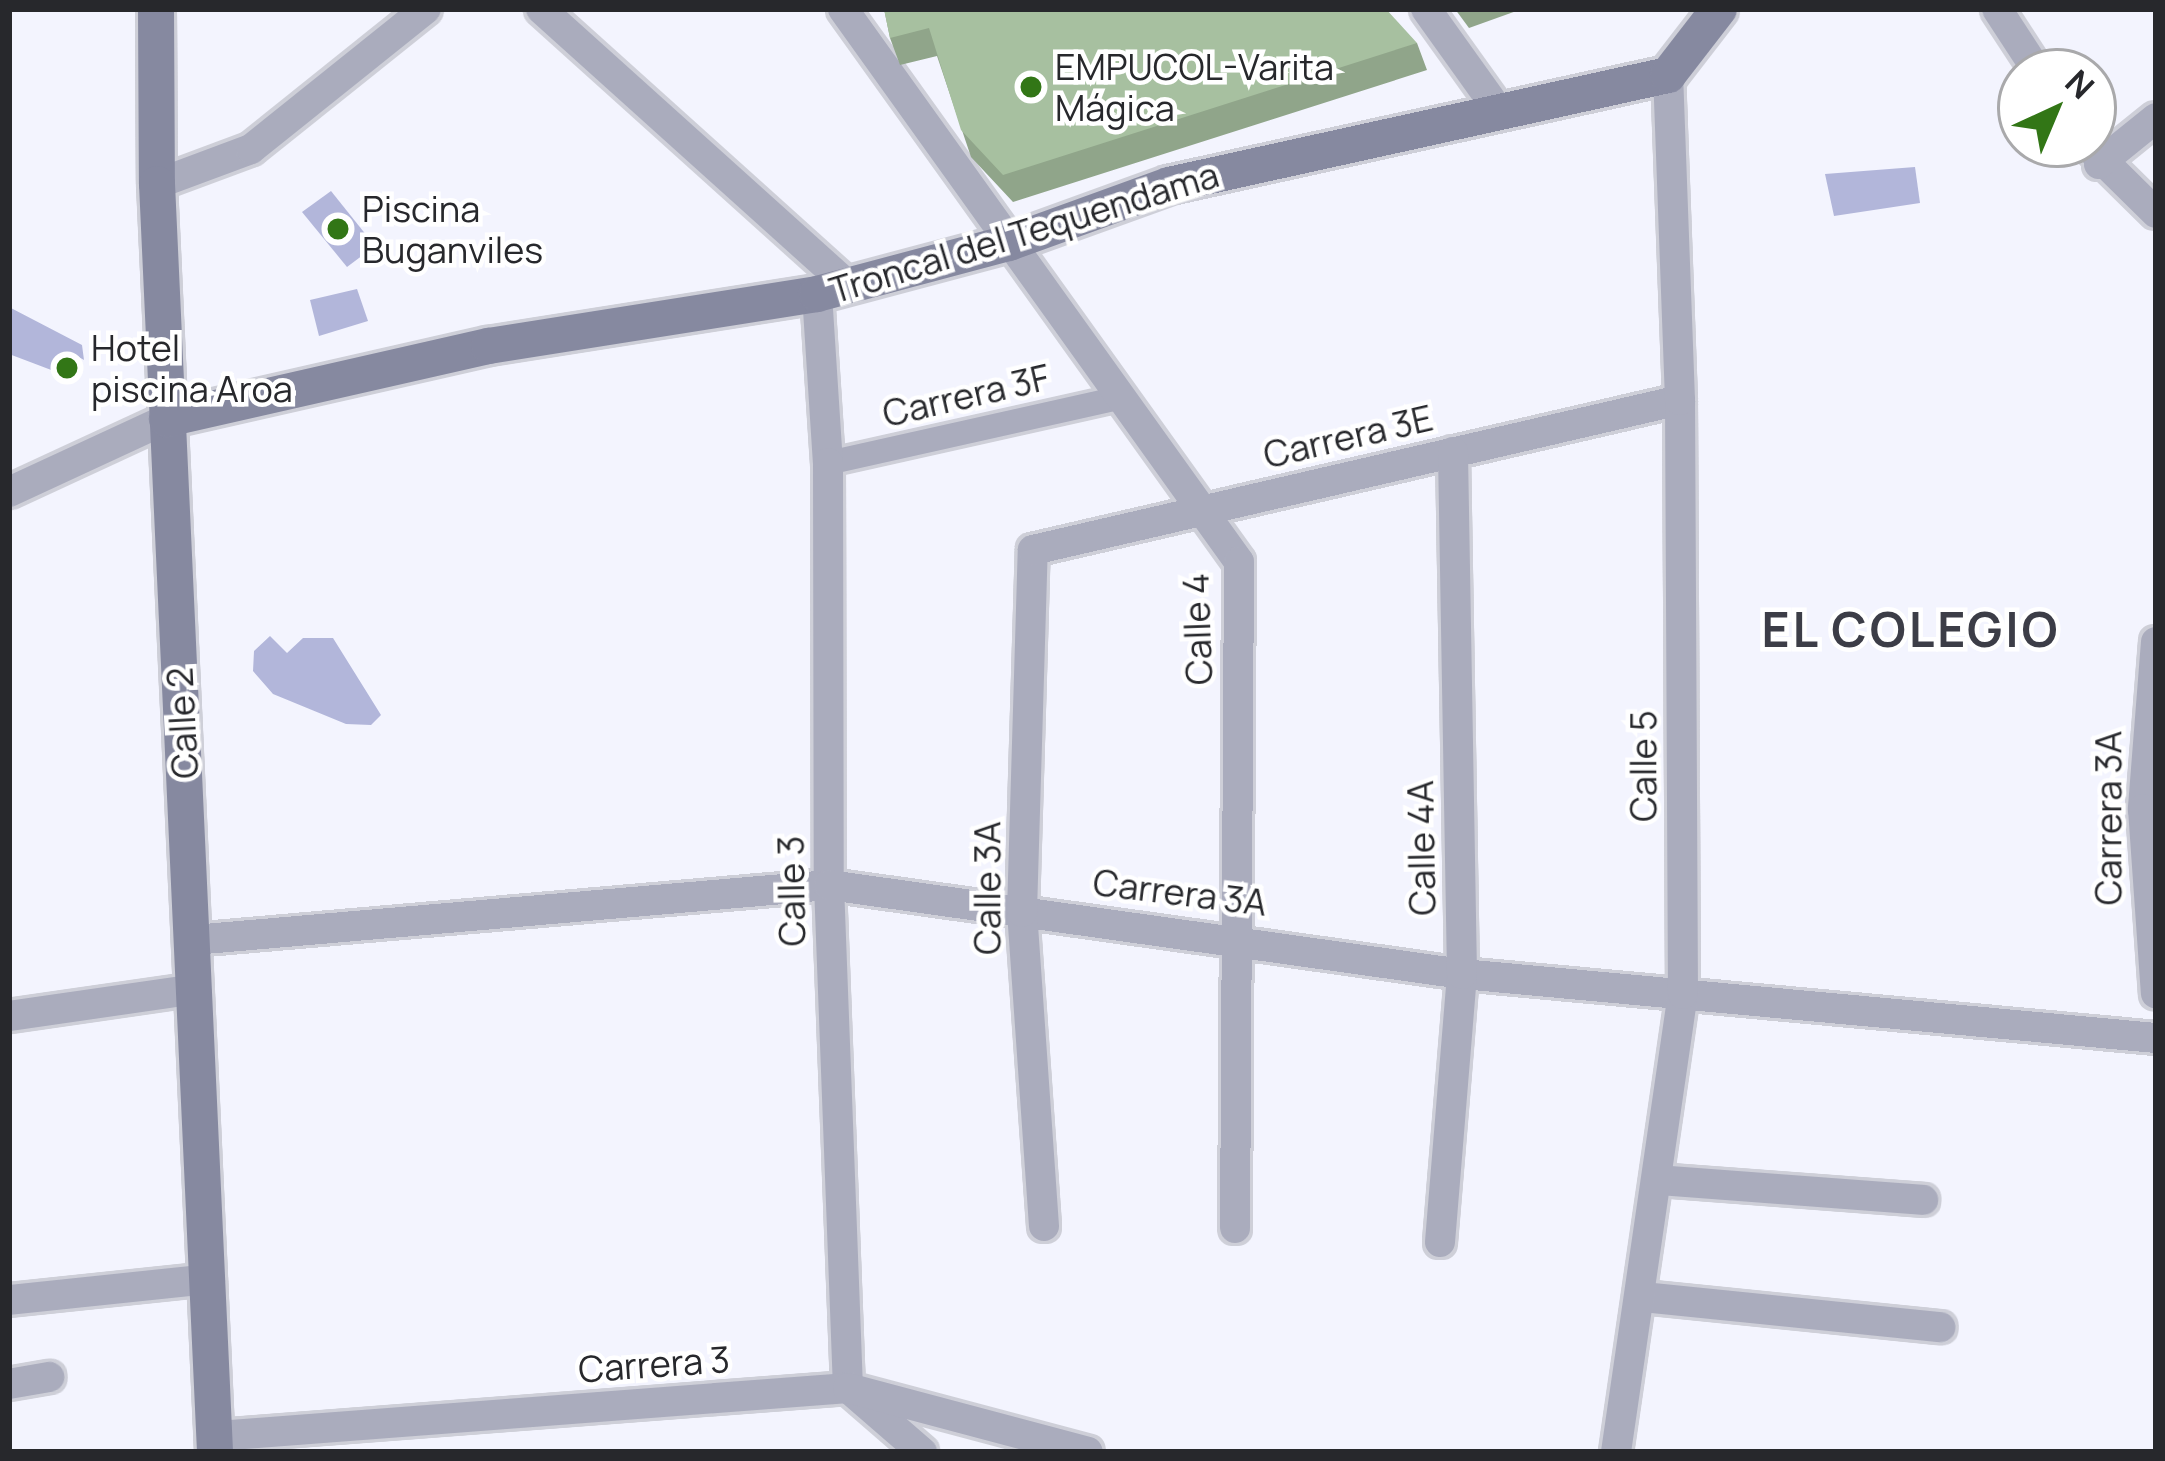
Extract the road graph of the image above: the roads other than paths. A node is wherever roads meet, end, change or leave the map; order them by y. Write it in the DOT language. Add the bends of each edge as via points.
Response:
graph roads {
  1 [pos="156,9"];
  2 [pos="426,9"];
  3 [pos="542,9"];
  4 [pos="843,9"];
  5 [pos="1426,9"];
  6 [pos="1719,9"];
  7 [pos="1996,9"];
  8 [pos="2022,48"];
  9 [pos="1668,75"];
  10 [pos="1497,108"];
  11 [pos="2156,118"];
  12 [pos="2117,140"];
  13 [pos="2107,168"];
  14 [pos="157,184"];
  15 [pos="2156,213"];
  16 [pos="1009,242"];
  17 [pos="831,288"];
  18 [pos="1119,398"];
  19 [pos="1680,400"];
  20 [pos="166,419"];
  21 [pos="1453,452"];
  22 [pos="828,463"];
  23 [pos="9,492"];
  24 [pos="1201,509"];
  25 [pos="1033,550"];
  26 [pos="2156,642"];
  27 [pos="829,885"];
  28 [pos="1022,911"];
  29 [pos="1236,937"];
  30 [pos="194,940"];
  31 [pos="1462,974"];
  32 [pos="196,989"];
  33 [pos="1683,994"];
  34 [pos="2156,994"];
  35 [pos="9,1016"];
  36 [pos="2156,1038"];
  37 [pos="1658,1180"];
  38 [pos="1923,1200"];
  39 [pos="1044,1226"];
  40 [pos="1235,1228"];
  41 [pos="1440,1242"];
  42 [pos="210,1279"];
  43 [pos="1643,1298"];
  44 [pos="9,1300"];
  45 [pos="1940,1327"];
  46 [pos="49,1377"];
  47 [pos="9,1384"];
  48 [pos="848,1388"];
  49 [pos="217,1444"];
  50 [pos="922,1452"];
  51 [pos="1088,1452"];
  52 [pos="1616,1452"];
  1 -- 14 [label="main road, Calle 2"];
  2 -- 14 [label="street" via="251,149"];
  3 -- 17 [label="street"];
  4 -- 16 [label="street, Calle 4"];
  5 -- 10 [label="street"];
  6 -- 9 [label="main road"];
  7 -- 8 [label="street"];
  9 -- 10 [label="main road, Troncal del Tequendama"];
  9 -- 19 [label="street, Calle 5"];
  10 -- 16 [label="main road, Troncal del Tequendama" via="1169,185"];
  11 -- 12 [label="street"];
  13 -- 15 [label="street"];
  14 -- 20 [label="main road, Calle 2"];
  16 -- 17 [label="main road, Troncal del Tequendama"];
  16 -- 18 [label="street, Calle 4"];
  17 -- 20 [label="main road, Troncal del Tequendama" via="467,350"];
  17 -- 22 [label="street, Calle 3"];
  18 -- 22 [label="street, Carrera 3F"];
  18 -- 24 [label="street, Calle 4"];
  19 -- 21 [label="street, Carrera 3E"];
  19 -- 33 [label="street, Calle 5"];
  20 -- 23 [label="street"];
  20 -- 30 [label="main road, Calle 2"];
  21 -- 24 [label="street, Carrera 3E"];
  21 -- 31 [label="street, Calle 4A"];
  22 -- 27 [label="street, Calle 3"];
  24 -- 25 [label="street, Carrera 3E"];
  24 -- 29 [label="street, Calle 4" via="1239,562"];
  25 -- 28 [label="street, Calle 3A"];
  26 -- 34 [label="street, Carrera 3A" via="2143,809"];
  27 -- 28 [label="street, Carrera 3A"];
  27 -- 30 [label="street, Carrera 3A"];
  27 -- 48 [label="street, Calle 3"];
  28 -- 29 [label="street, Carrera 3A"];
  28 -- 39 [label="street, Calle 3A"];
  29 -- 31 [label="street, Carrera 3A"];
  29 -- 40 [label="street, Calle 4"];
  30 -- 32 [label="main road, Calle 2"];
  31 -- 33 [label="street, Carrera 3A"];
  31 -- 41 [label="street, Calle 4A"];
  32 -- 35 [label="street"];
  32 -- 42 [label="main road, Calle 2"];
  33 -- 36 [label="street, Carrera 3A"];
  33 -- 37 [label="street, Calle 5"];
  37 -- 38 [label="street"];
  37 -- 43 [label="street, Calle 5"];
  42 -- 44 [label="street"];
  42 -- 49 [label="main road, Calle 2"];
  43 -- 45 [label="street"];
  43 -- 52 [label="street, Calle 5"];
  46 -- 47 [label="street"];
  48 -- 49 [label="street, Carrera 3"];
  48 -- 50 [label="street"];
  48 -- 51 [label="street, Carrera 3"];
}
